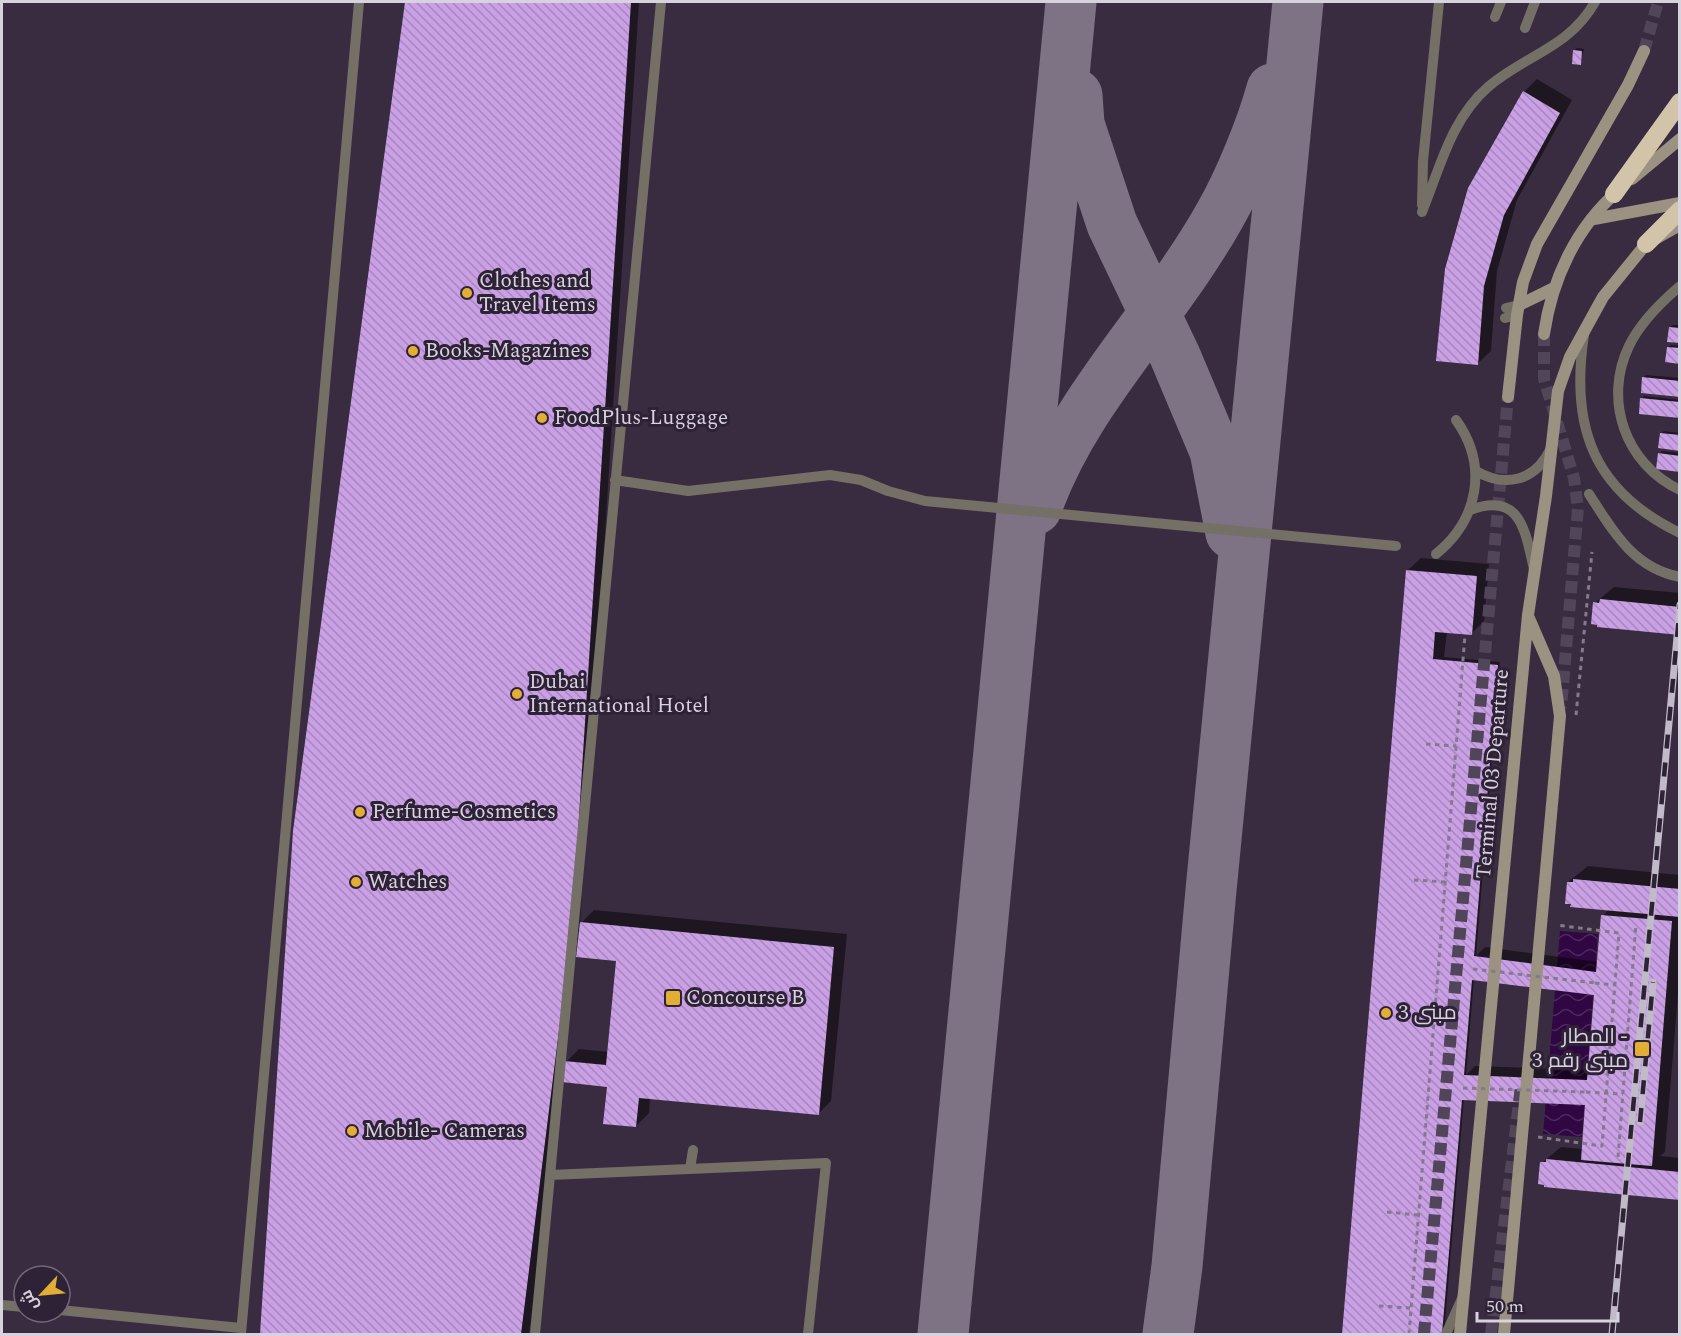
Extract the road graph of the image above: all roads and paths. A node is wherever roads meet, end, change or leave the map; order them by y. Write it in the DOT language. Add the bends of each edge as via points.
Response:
graph roads {
  1 [pos="359,2"];
  2 [pos="661,2"];
  3 [pos="1439,2"];
  4 [pos="1501,2"];
  5 [pos="1535,2"];
  6 [pos="1595,2"];
  7 [pos="1495,17"];
  8 [pos="1525,28"];
  9 [pos="1644,51"];
  10 [pos="1680,102"];
  11 [pos="1680,139"];
  12 [pos="1614,194"];
  13 [pos="1680,203"];
  14 [pos="1677,218"];
  15 [pos="1594,219"];
  16 [pos="1646,244"];
  17 [pos="1680,286"];
  18 [pos="1554,288"];
  19 [pos="1511,311"];
  20 [pos="1585,326"];
  21 [pos="1544,334"];
  22 [pos="1508,397"];
  23 [pos="1456,420"];
  24 [pos="1550,450"];
  25 [pos="1476,471"];
  26 [pos="615,480"];
  27 [pos="1680,490"];
  28 [pos="1589,494"];
  29 [pos="1470,510"];
  30 [pos="1680,533"];
  31 [pos="1396,546"];
  32 [pos="1436,554"];
  33 [pos="1534,573"];
  34 [pos="1680,577"];
  35 [pos="1528,615"];
  36 [pos="1465,635"];
  37 [pos="1426,744"];
  38 [pos="1456,746"];
  39 [pos="1414,880"];
  40 [pos="1446,882"];
  41 [pos="1636,924"];
  42 [pos="1556,925"];
  43 [pos="1473,969"];
  44 [pos="1615,985"];
  45 [pos="1463,1088"];
  46 [pos="1623,1094"];
  47 [pos="1536,1137"];
  48 [pos="693,1150"];
  49 [pos="1618,1157"];
  50 [pos="690,1169"];
  51 [pos="550,1175"];
  52 [pos="1387,1212"];
  53 [pos="1419,1215"];
  54 [pos="1464,1294"];
  55 [pos="1379,1306"];
  56 [pos="1411,1308"];
  57 [pos="72,1312"];
  58 [pos="241,1331"];
  59 [pos="535,1335"];
  60 [pos="808,1335"];
  61 [pos="1409,1335"];
  62 [pos="1446,1335"];
  63 [pos="1460,1335"];
  64 [pos="1504,1335"];
  1 -- 58 [label="lane"];
  2 -- 26 [label="lane"];
  3 -- 6 [label="lane" via="1422,212 1464,113 1502,76 1564,39"];
  4 -- 7 [label="lane"];
  5 -- 8 [label="lane"];
  9 -- 19 [label="main road" via="1545,226"];
  10 -- 12 [label="highway"];
  11 -- 12 [label="main road"];
  12 -- 15 [label="main road"];
  13 -- 15 [label="main road"];
  14 -- 16 [label="highway"];
  15 -- 18 [label="main road" via="1571,250"];
  16 -- 20 [label="main road, Terminal 03 Departure"];
  17 -- 27 [label="lane" via="1664,299 1629,346 1619,385 1622,425 1631,447 1644,465"];
  18 -- 19 [label="main road"];
  18 -- 21 [label="main road"];
  19 -- 22 [label="main road"];
  20 -- 24 [label="main road, Terminal 03 Departure" via="1558,391"];
  20 -- 30 [label="lane" via="1579,402 1587,436 1602,469 1624,497 1651,519"];
  23 -- 25 [label="lane" via="1467,439"];
  24 -- 25 [label="lane" via="1536,471 1518,479 1500,481"];
  24 -- 33 [label="main road, Terminal 03 Departure"];
  25 -- 29 [label="lane"];
  26 -- 31 [label="lane" via="688,491 830,475 943,503"];
  26 -- 51 [label="lane"];
  28 -- 34 [label="lane" via="1628,551 1656,571"];
  29 -- 32 [label="lane" via="1456,534"];
  29 -- 33 [label="lane" via="1494,504 1517,515 1524,526"];
  33 -- 35 [label="main road, Terminal 03 Departure"];
  35 -- 54 [label="main road, Terminal 03 Departure"];
  35 -- 64 [label="main road" via="1554,676 1560,716"];
  36 -- 38 [label="path"];
  37 -- 38 [label="path"];
  38 -- 40 [label="path"];
  39 -- 40 [label="path"];
  40 -- 53 [label="path"];
  41 -- 46 [label="path"];
  42 -- 44 [label="path" via="1618,933"];
  43 -- 44 [label="path, bridge"];
  44 -- 47 [label="path" via="1602,1146"];
  45 -- 46 [label="path, bridge"];
  46 -- 49 [label="path"];
  48 -- 50 [label="lane"];
  50 -- 51 [label="lane"];
  50 -- 60 [label="lane" via="826,1162"];
  51 -- 59 [label="lane"];
  52 -- 53 [label="path"];
  53 -- 56 [label="path"];
  54 -- 62 [label="lane"];
  54 -- 63 [label="main road, Terminal 03 Departure"];
  55 -- 56 [label="path"];
  56 -- 61 [label="path"];
  57 -- 58 [label="lane"];
}
